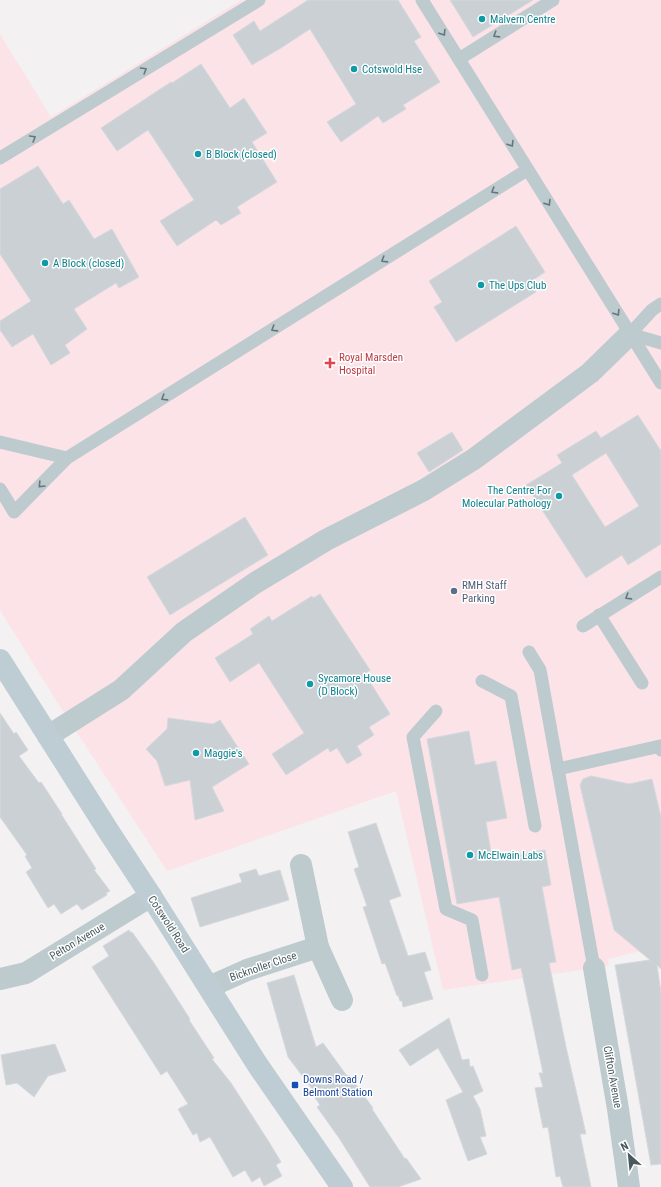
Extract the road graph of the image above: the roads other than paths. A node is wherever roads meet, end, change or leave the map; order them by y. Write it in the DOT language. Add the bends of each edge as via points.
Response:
graph roads {
  1 [pos="259,0"];
  2 [pos="422,0"];
  3 [pos="553,0"];
  4 [pos="459,59"];
  5 [pos="0,158"];
  6 [pos="527,170"];
  7 [pos="661,304"];
  8 [pos="630,334"];
  9 [pos="661,343"];
  10 [pos="661,383"];
  11 [pos="0,442"];
  12 [pos="67,458"];
  13 [pos="0,489"];
  14 [pos="661,577"];
  15 [pos="599,615"];
  16 [pos="583,626"];
  17 [pos="529,652"];
  18 [pos="0,660"];
  19 [pos="482,681"];
  20 [pos="642,683"];
  21 [pos="436,711"];
  22 [pos="48,736"];
  23 [pos="661,750"];
  24 [pos="558,769"];
  25 [pos="535,826"];
  26 [pos="301,865"];
  27 [pos="151,896"];
  28 [pos="318,947"];
  29 [pos="594,968"];
  30 [pos="482,975"];
  31 [pos="0,979"];
  32 [pos="209,987"];
  33 [pos="342,1000"];
  34 [pos="342,1187"];
  35 [pos="629,1187"];
  5 -- 1 [label="lane, one-way"];
  2 -- 4 [label="lane, one-way"];
  3 -- 4 [label="lane, one-way"];
  4 -- 6 [label="lane, one-way"];
  6 -- 8 [label="lane, one-way"];
  6 -- 12 [label="lane, one-way"];
  7 -- 8 [label="lane"];
  8 -- 9 [label="lane"];
  8 -- 10 [label="lane"];
  8 -- 22 [label="street" via="590,373 474,459 424,490 326,540 255,583 184,632 121,690"];
  11 -- 12 [label="lane"];
  12 -- 13 [label="lane, one-way" via="14,512"];
  14 -- 15 [label="lane, one-way"];
  15 -- 16 [label="lane"];
  15 -- 20 [label="lane"];
  17 -- 24 [label="lane" via="540,670"];
  18 -- 22 [label="main road, Cotswold Road"];
  19 -- 25 [label="lane" via="511,696"];
  21 -- 30 [label="lane" via="414,736 418,763 446,909 472,920"];
  22 -- 27 [label="main road, Cotswold Road"];
  23 -- 24 [label="lane" via="660,746"];
  24 -- 29 [label="lane"];
  26 -- 28 [label="street"];
  27 -- 31 [label="street, Pelton Avenue" via="26,973"];
  27 -- 32 [label="main road, Cotswold Road"];
  28 -- 32 [label="street, Bicknoller Close" via="247,970"];
  28 -- 33 [label="street"];
  29 -- 35 [label="street, Clifton Avenue"];
  32 -- 34 [label="main road, Cotswold Road" via="257,1064"];
}
